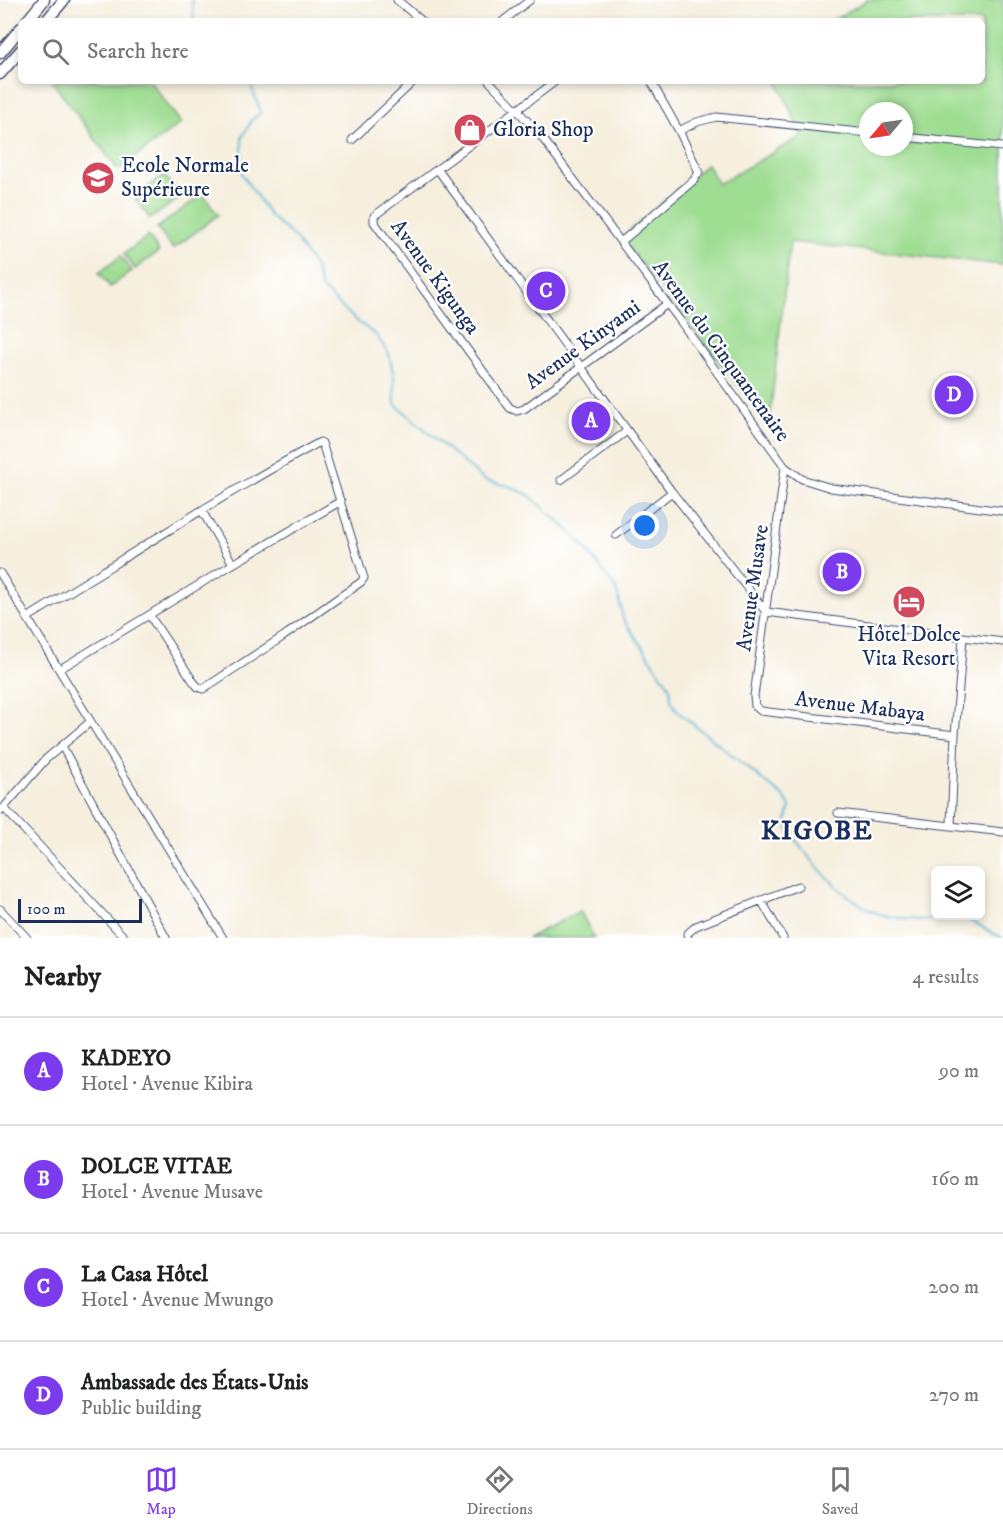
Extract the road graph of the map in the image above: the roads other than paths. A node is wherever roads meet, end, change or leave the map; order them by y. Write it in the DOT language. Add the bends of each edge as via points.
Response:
graph roads {
  1 [pos="44,0"];
  2 [pos="64,0"];
  3 [pos="398,0"];
  4 [pos="530,0"];
  5 [pos="29,18"];
  6 [pos="49,18"];
  7 [pos="419,18"];
  8 [pos="507,18"];
  9 [pos="18,32"];
  10 [pos="0,53"];
  11 [pos="18,53"];
  12 [pos="0,74"];
  13 [pos="411,84"];
  14 [pos="492,84"];
  15 [pos="552,84"];
  16 [pos="653,84"];
  17 [pos="518,110"];
  18 [pos="679,131"];
  19 [pos="859,132"];
  20 [pos="913,138"];
  21 [pos="352,140"];
  22 [pos="1003,147"];
  23 [pos="438,170"];
  24 [pos="621,242"];
  25 [pos="667,304"];
  26 [pos="581,367"];
  27 [pos="517,411"];
  28 [pos="627,431"];
  29 [pos="785,467"];
  30 [pos="561,480"];
  31 [pos="672,492"];
  32 [pos="340,501"];
  33 [pos="202,511"];
  34 [pos="1003,511"];
  35 [pos="616,535"];
  36 [pos="233,564"];
  37 [pos="0,573"];
  38 [pos="766,612"];
  39 [pos="150,616"];
  40 [pos="27,618"];
  41 [pos="963,638"];
  42 [pos="1003,642"];
  43 [pos="60,669"];
  44 [pos="761,711"];
  45 [pos="90,722"];
  46 [pos="955,735"];
  47 [pos="62,746"];
  48 [pos="2,810"];
  49 [pos="838,813"];
  50 [pos="951,825"];
  51 [pos="1003,832"];
  52 [pos="798,886"];
  53 [pos="761,900"];
  54 [pos="0,909"];
  55 [pos="27,938"];
  56 [pos="125,938"];
  57 [pos="166,938"];
  58 [pos="223,938"];
  59 [pos="688,938"];
  60 [pos="783,938"];
  1 -- 5 [label="main road"];
  2 -- 6 [label="main road"];
  3 -- 7 [label="street"];
  4 -- 8 [label="street"];
  9 -- 10 [label="main road"];
  11 -- 12 [label="main road"];
  13 -- 21 [label="street"];
  14 -- 17 [label="street, Avenue du Cinquantenaire"];
  15 -- 17 [label="street, Avenue Kigunga"];
  16 -- 18 [label="street"];
  17 -- 23 [label="street, Avenue Kigunga"];
  17 -- 24 [label="street, Avenue du Cinquantenaire"];
  18 -- 19 [label="street" via="716,117"];
  18 -- 24 [label="street" via="699,170 697,176"];
  20 -- 22 [label="street"];
  23 -- 26 [label="street"];
  23 -- 27 [label="street, Avenue Kigunga" via="374,216 374,222 510,408"];
  24 -- 25 [label="street, Avenue du Cinquantenaire"];
  25 -- 26 [label="street, Avenue Kinyami"];
  25 -- 29 [label="street, Avenue du Cinquantenaire"];
  26 -- 27 [label="street, Avenue Kinyami"];
  26 -- 28 [label="street"];
  28 -- 30 [label="street"];
  28 -- 31 [label="street"];
  29 -- 34 [label="street, Avenue du Cinquantenaire" via="803,480 831,488"];
  29 -- 38 [label="street, Avenue Musave"];
  31 -- 35 [label="street"];
  31 -- 38 [label="street"];
  32 -- 33 [label="street" via="320,442"];
  32 -- 36 [label="street"];
  32 -- 39 [label="street" via="363,580 208,687 198,687 193,681"];
  33 -- 36 [label="street"];
  33 -- 40 [label="street"];
  36 -- 39 [label="street"];
  37 -- 40 [label="street"];
  38 -- 41 [label="street"];
  38 -- 44 [label="street, Avenue Musave" via="754,696 755,706"];
  39 -- 43 [label="street"];
  40 -- 43 [label="street"];
  41 -- 42 [label="street"];
  41 -- 46 [label="street"];
  43 -- 45 [label="street"];
  44 -- 46 [label="street, Avenue Mabaya"];
  45 -- 47 [label="street"];
  45 -- 58 [label="street"];
  46 -- 50 [label="street"];
  47 -- 48 [label="street"];
  47 -- 57 [label="street"];
  48 -- 56 [label="street"];
  49 -- 50 [label="street"];
  50 -- 51 [label="street"];
  52 -- 53 [label="street"];
  53 -- 59 [label="street" via="696,926 687,934"];
  53 -- 60 [label="street"];
  54 -- 55 [label="street"];
}
